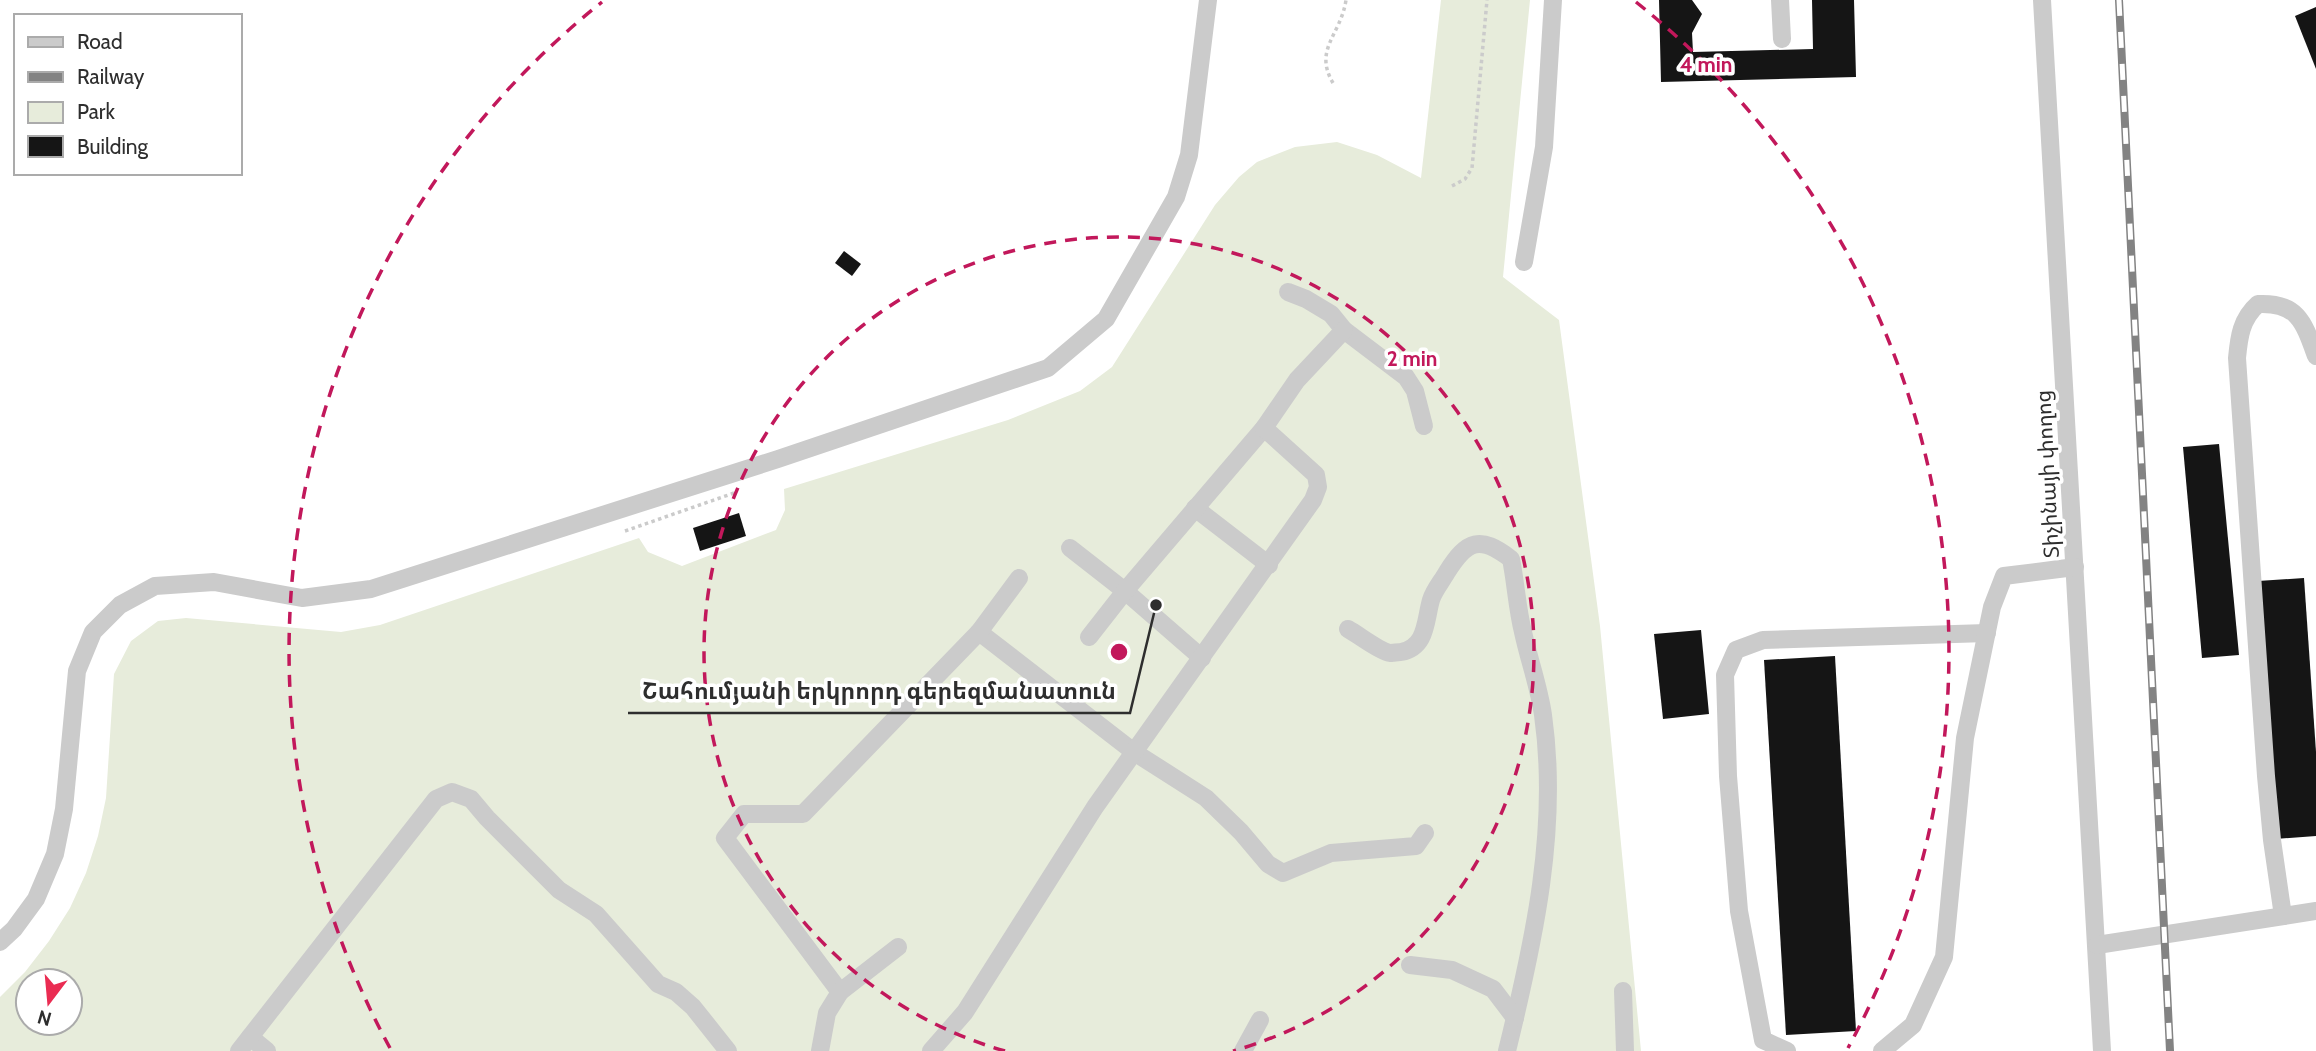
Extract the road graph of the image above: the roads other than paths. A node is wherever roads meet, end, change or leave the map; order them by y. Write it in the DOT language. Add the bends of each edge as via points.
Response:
graph roads {
  1 [pos="1208,0"];
  2 [pos="1553,0"];
  3 [pos="1780,0"];
  4 [pos="2042,0"];
  5 [pos="1782,39"];
  6 [pos="1524,262"];
  7 [pos="1288,292"];
  8 [pos="1344,330"];
  9 [pos="2316,356"];
  10 [pos="1424,426"];
  11 [pos="1264,428"];
  12 [pos="1195,508"];
  13 [pos="1070,548"];
  14 [pos="1269,565"];
  15 [pos="2075,566"];
  16 [pos="1019,578"];
  17 [pos="1125,591"];
  18 [pos="1348,629"];
  19 [pos="979,632"];
  20 [pos="1987,633"];
  21 [pos="1089,636"];
  22 [pos="1202,658"];
  23 [pos="1134,752"];
  24 [pos="1425,833"];
  25 [pos="2316,911"];
  26 [pos="2283,916"];
  27 [pos="0,943"];
  28 [pos="2097,946"];
  29 [pos="898,947"];
  30 [pos="1410,965"];
  31 [pos="1622,991"];
  32 [pos="840,992"];
  33 [pos="1515,1018"];
  34 [pos="1260,1020"];
  35 [pos="244,1044"];
  36 [pos="267,1051"];
  37 [pos="729,1051"];
  38 [pos="820,1051"];
  39 [pos="931,1051"];
  40 [pos="1242,1051"];
  41 [pos="1507,1051"];
  42 [pos="1625,1051"];
  43 [pos="1787,1051"];
  44 [pos="1882,1051"];
  45 [pos="2102,1051"];
  1 -- 27 [label="street" via="1189,155 1176,197 1107,319 1048,368 371,589 302,598 215,582 155,586 120,605 93,632 77,671 64,809 55,854 36,899"];
  2 -- 6 [label="street" via="1544,147"];
  3 -- 5 [label="street"];
  4 -- 15 [label="street, Տիչինայի փողոց"];
  7 -- 8 [label="street" via="1331,314"];
  8 -- 10 [label="street" via="1406,377 1415,391"];
  8 -- 11 [label="street" via="1297,380"];
  9 -- 26 [label="street" via="2306,326 2292,310 2273,303 2258,304 2248,313 2237,358 2266,776"];
  11 -- 12 [label="street"];
  11 -- 14 [label="street" via="1316,475 1318,487"];
  12 -- 14 [label="street"];
  12 -- 17 [label="street"];
  13 -- 17 [label="street"];
  14 -- 22 [label="street"];
  15 -- 20 [label="street" via="2004,576"];
  15 -- 28 [label="street, Տիչինայի փողոց"];
  16 -- 19 [label="street"];
  17 -- 21 [label="street"];
  17 -- 22 [label="street"];
  18 -- 33 [label="street" via="1391,653 1405,651 1419,644 1432,598 1459,553 1483,543 1511,559 1543,714 1549,805 1528,969"];
  19 -- 23 [label="street"];
  19 -- 32 [label="street" via="803,814 744,814 726,838"];
  20 -- 43 [label="street" via="1763,640 1736,650 1725,675 1739,911 1763,1040"];
  20 -- 44 [label="street" via="1965,738 1944,957 1913,1025"];
  22 -- 23 [label="street"];
  23 -- 24 [label="street" via="1206,798 1268,864 1283,873 1331,853 1416,846"];
  23 -- 39 [label="street" via="965,1012"];
  25 -- 26 [label="street"];
  26 -- 28 [label="street"];
  28 -- 45 [label="street, Տիչինայի փողոց"];
  29 -- 32 [label="street"];
  30 -- 33 [label="street" via="1452,970 1493,989"];
  31 -- 42 [label="street"];
  32 -- 38 [label="street" via="827,1013"];
  33 -- 41 [label="street"];
  34 -- 40 [label="street"];
  35 -- 36 [label="street"];
  35 -- 37 [label="street" via="436,799 452,792 471,799 559,890 596,914 658,984 693,1007"];
}
